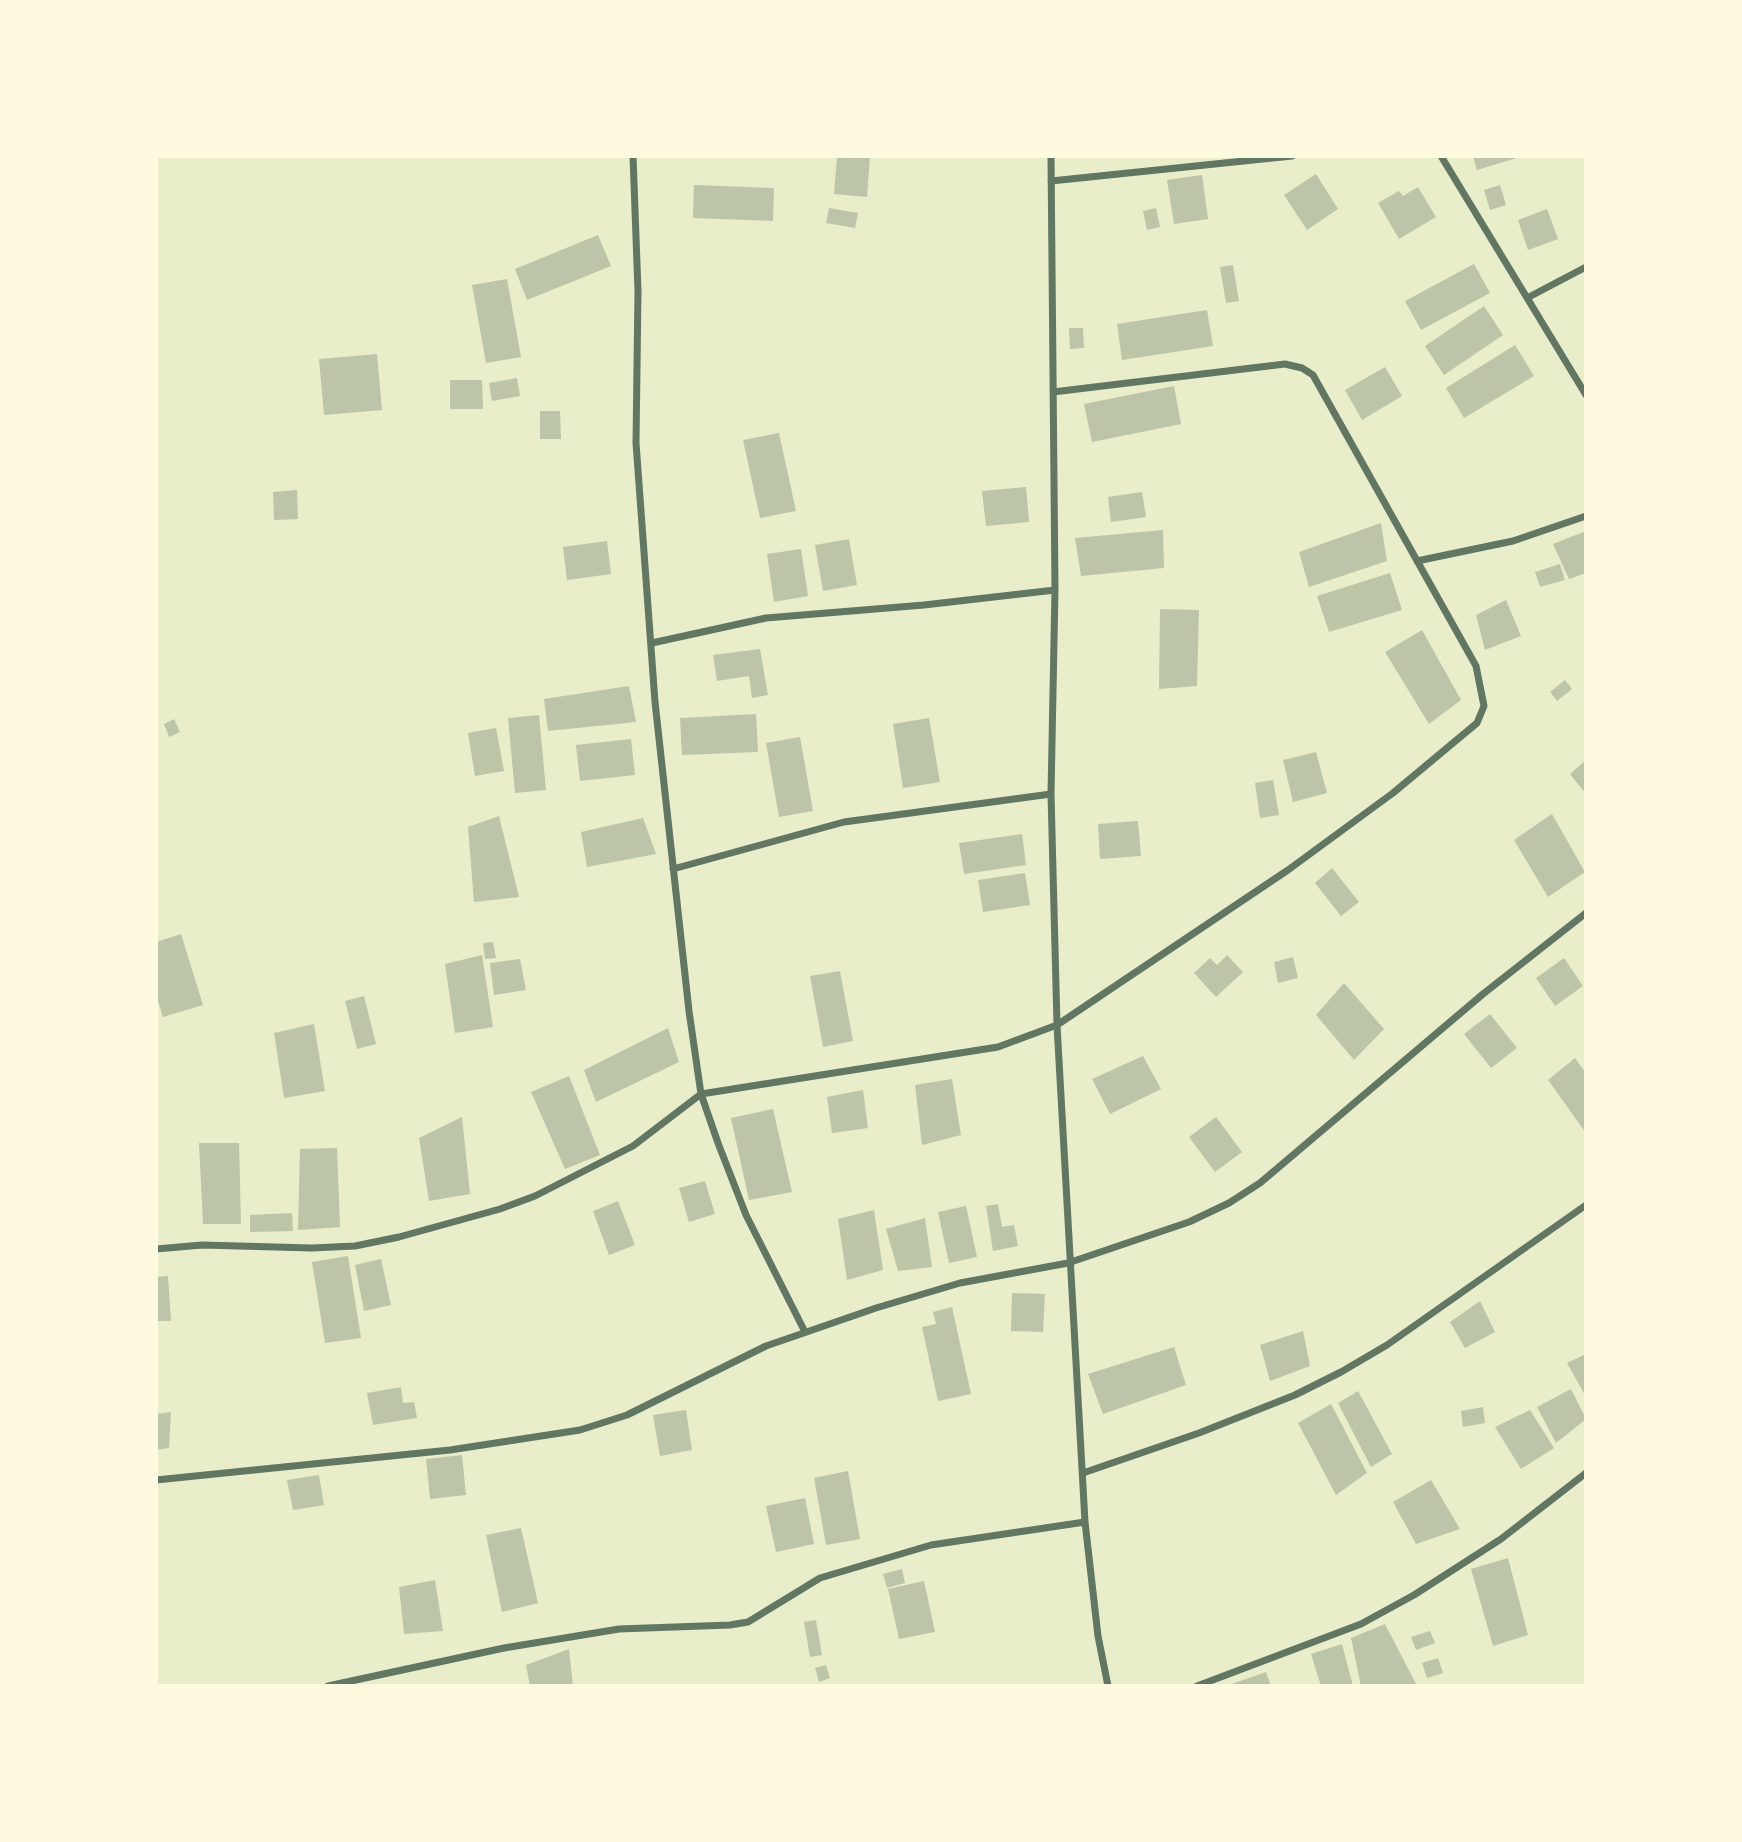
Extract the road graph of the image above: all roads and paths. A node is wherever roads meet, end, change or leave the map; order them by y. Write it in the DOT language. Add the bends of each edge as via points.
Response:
graph roads {
  1 [pos="633,156"];
  2 [pos="1051,156"];
  3 [pos="1292,156"];
  4 [pos="1441,156"];
  5 [pos="1051,181"];
  6 [pos="1586,267"];
  7 [pos="1527,298"];
  8 [pos="1053,392"];
  9 [pos="1586,395"];
  10 [pos="1586,516"];
  11 [pos="1417,561"];
  12 [pos="1055,590"];
  13 [pos="652,643"];
  14 [pos="1051,794"];
  15 [pos="673,869"];
  16 [pos="1586,913"];
  17 [pos="1057,1025"];
  18 [pos="701,1094"];
  19 [pos="1586,1205"];
  20 [pos="156,1250"];
  21 [pos="1068,1263"];
  22 [pos="805,1332"];
  23 [pos="1083,1473"];
  24 [pos="1586,1473"];
  25 [pos="156,1480"];
  26 [pos="1085,1522"];
  27 [pos="328,1686"];
  28 [pos="1108,1686"];
  29 [pos="1197,1686"];
  1 -- 13 [label="street" via="639,303 636,443"];
  2 -- 5 [label="street"];
  3 -- 5 [label="street"];
  4 -- 7 [label="street"];
  5 -- 8 [label="street"];
  6 -- 7 [label="street"];
  7 -- 9 [label="street"];
  8 -- 11 [label="street" via="1285,364 1302,368 1313,375"];
  8 -- 12 [label="street"];
  10 -- 11 [label="street" via="1513,541"];
  11 -- 17 [label="street" via="1476,666 1484,706 1477,723 1393,793 1288,870"];
  12 -- 13 [label="street" via="766,618"];
  12 -- 14 [label="street"];
  13 -- 15 [label="street"];
  14 -- 15 [label="street" via="844,822"];
  14 -- 17 [label="street"];
  15 -- 18 [label="street"];
  16 -- 21 [label="street" via="1260,1183 1189,1222"];
  17 -- 18 [label="street" via="982,1050"];
  17 -- 21 [label="street"];
  18 -- 20 [label="street" via="617,1155 535,1196 460,1221 355,1246 202,1245"];
  18 -- 22 [label="street" via="746,1215"];
  19 -- 23 [label="street" via="1387,1345 1341,1372 1211,1429"];
  21 -- 22 [label="street" via="960,1283"];
  21 -- 23 [label="street"];
  22 -- 25 [label="street" via="765,1346 628,1415 580,1430 450,1450"];
  23 -- 26 [label="street"];
  24 -- 29 [label="street" via="1502,1539 1361,1624"];
  26 -- 27 [label="street" via="931,1545 832,1574 748,1622 619,1629"];
  26 -- 28 [label="street"];
}
